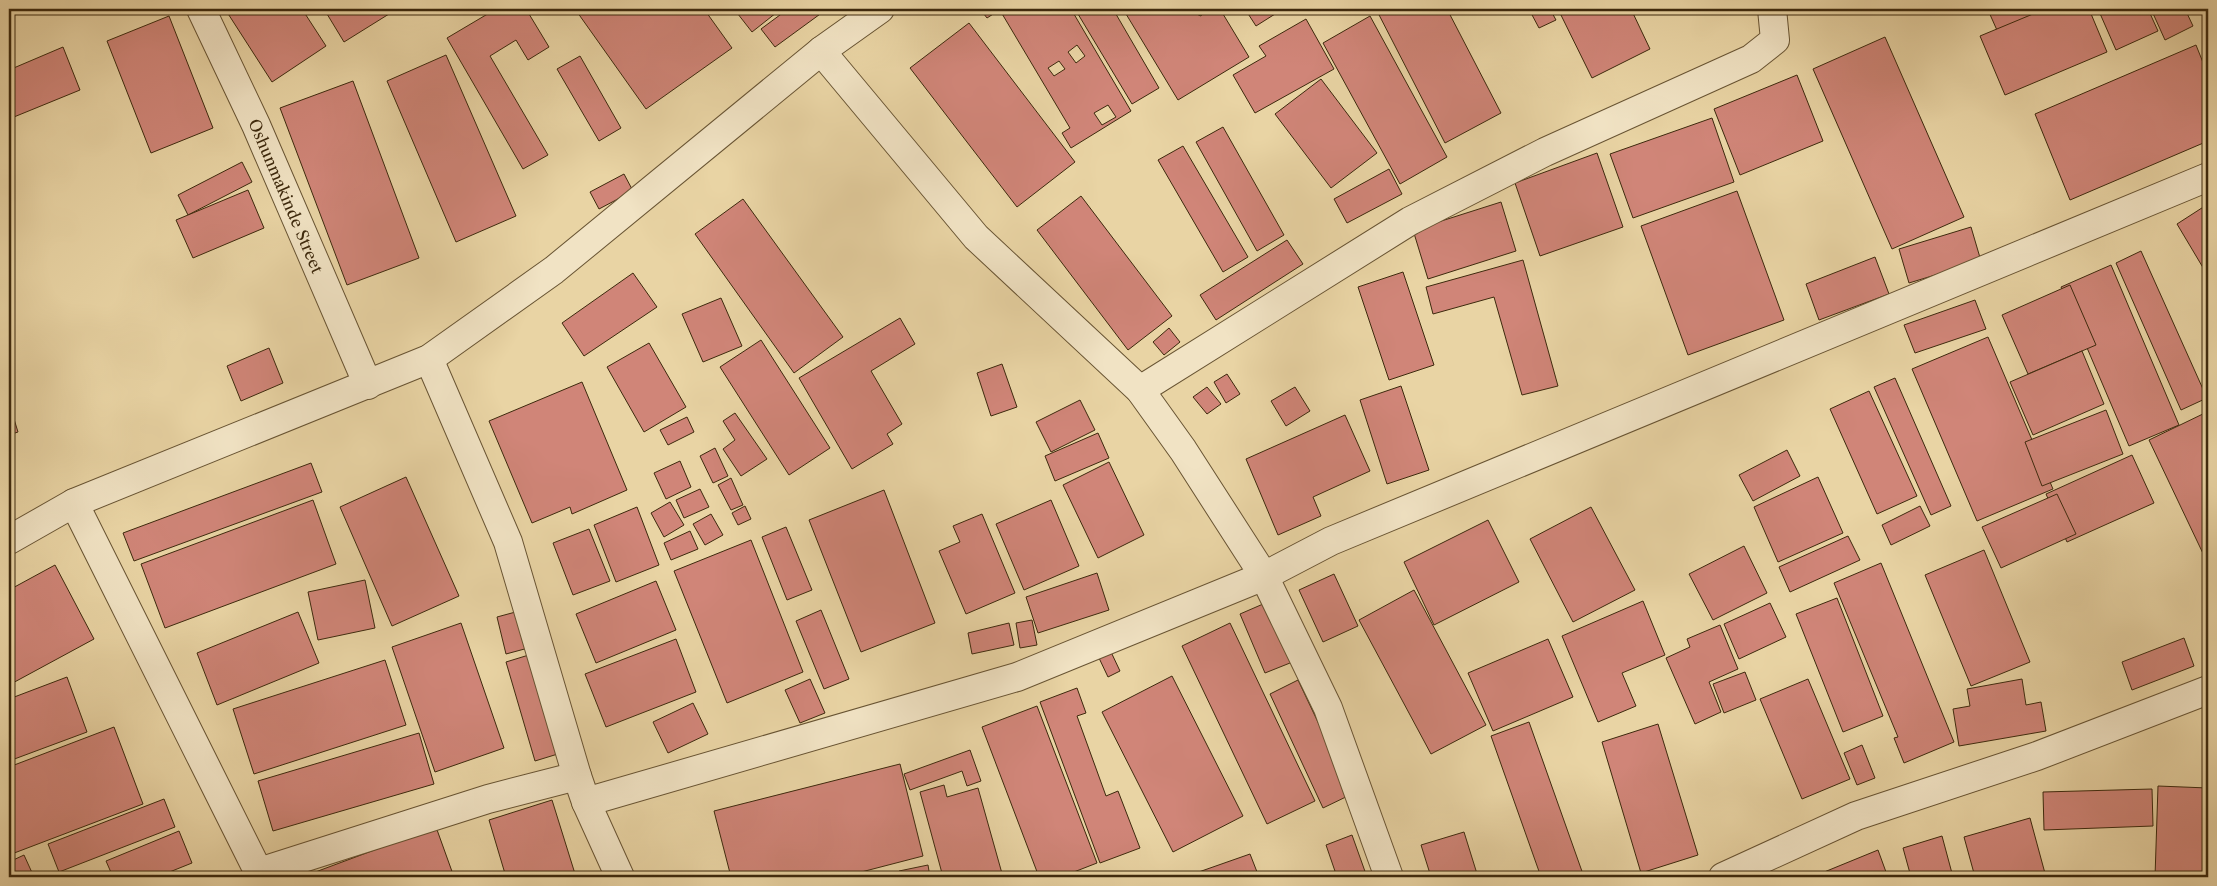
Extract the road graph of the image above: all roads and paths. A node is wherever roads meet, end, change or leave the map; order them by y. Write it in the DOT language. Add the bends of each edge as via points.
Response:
graph roads {
  1 [pos="200,9"];
  2 [pos="880,9"];
  3 [pos="1772,9"];
  4 [pos="821,51"];
  5 [pos="2208,177"];
  6 [pos="429,359"];
  7 [pos="368,385"];
  8 [pos="1140,390"];
  9 [pos="74,503"];
  10 [pos="9,540"];
  11 [pos="1264,576"];
  12 [pos="2208,690"];
  13 [pos="577,776"];
  14 [pos="586,802"];
  15 [pos="260,875"];
  16 [pos="620,877"];
  17 [pos="1389,877"];
  18 [pos="1723,877"];
  1 -- 7 [label="street, Oshunmakinde Street" via="256,125"];
  2 -- 4 [label="street"];
  3 -- 8 [label="street" via="1775,40 1751,59 1545,152 1410,221"];
  4 -- 6 [label="street" via="554,270"];
  4 -- 8 [label="street" via="976,236"];
  5 -- 11 [label="street" via="1331,541"];
  6 -- 7 [label="street"];
  6 -- 13 [label="street" via="508,542"];
  7 -- 9 [label="street"];
  8 -- 11 [label="street"];
  9 -- 10 [label="street"];
  9 -- 15 [label="street"];
  11 -- 14 [label="street" via="1017,677"];
  11 -- 17 [label="street" via="1328,708"];
  12 -- 18 [label="street" via="2037,756 1856,816"];
  13 -- 14 [label="street"];
  13 -- 15 [label="street" via="488,799"];
  14 -- 16 [label="street"];
}
